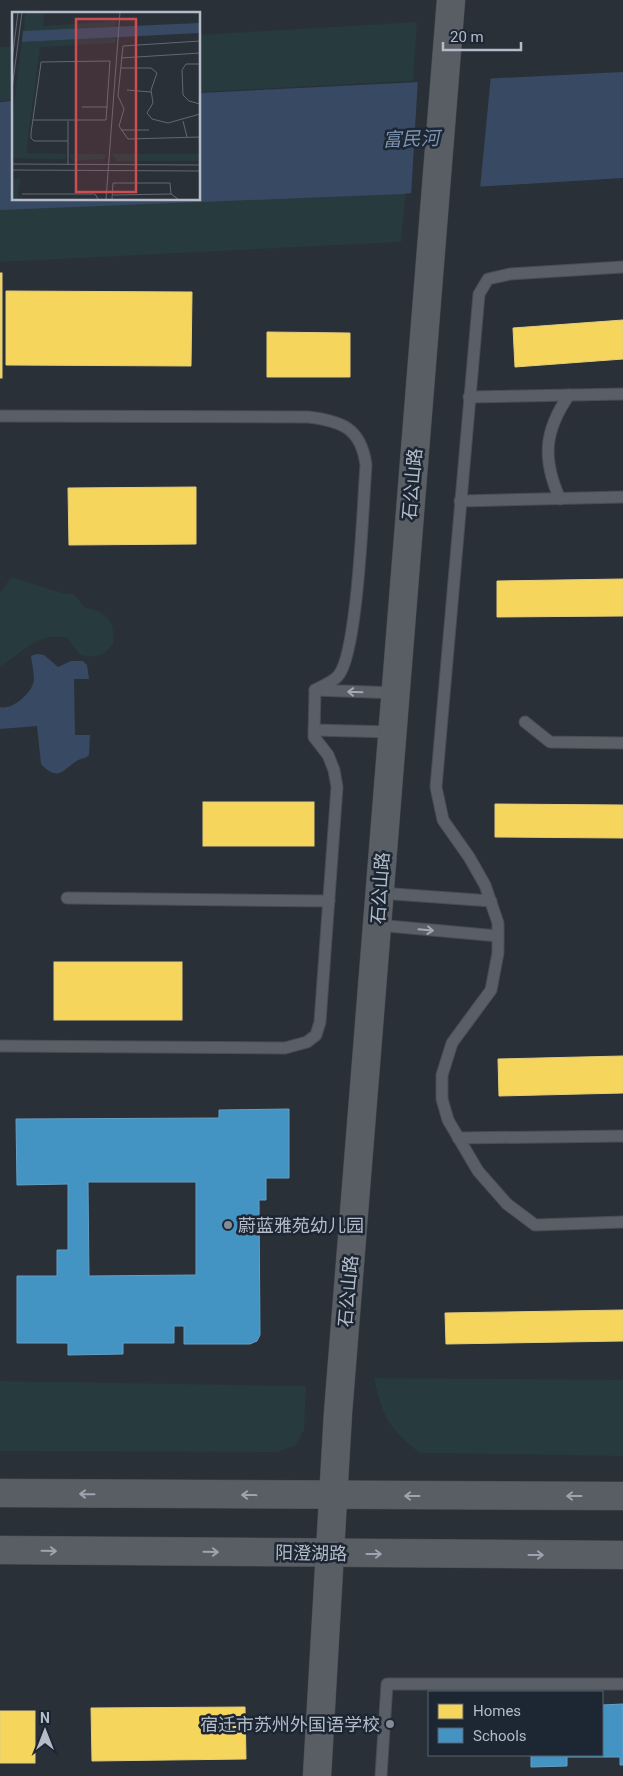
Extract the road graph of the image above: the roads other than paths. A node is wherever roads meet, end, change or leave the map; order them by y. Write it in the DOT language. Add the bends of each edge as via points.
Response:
graph roads {
  1 [pos="451,0"];
  2 [pos="623,267"];
  3 [pos="623,394"];
  4 [pos="570,395"];
  5 [pos="469,397"];
  6 [pos="0,416"];
  7 [pos="623,497"];
  8 [pos="560,499"];
  9 [pos="460,501"];
  10 [pos="315,690"];
  11 [pos="396,693"];
  12 [pos="525,722"];
  13 [pos="314,730"];
  14 [pos="392,732"];
  15 [pos="623,743"];
  16 [pos="380,893"];
  17 [pos="67,898"];
  18 [pos="329,901"];
  19 [pos="491,901"];
  20 [pos="377,926"];
  21 [pos="498,936"];
  22 [pos="0,1046"];
  23 [pos="623,1136"];
  24 [pos="458,1138"];
  25 [pos="623,1222"];
  26 [pos="0,1492"];
  27 [pos="333,1496"];
  28 [pos="623,1496"];
  29 [pos="0,1550"];
  30 [pos="329,1554"];
  31 [pos="623,1555"];
  32 [pos="623,1684"];
  33 [pos="317,1776"];
  34 [pos="381,1776"];
  1 -- 11 [label="street, 石公山路"];
  2 -- 5 [label="lane" via="510,274 488,279 479,294"];
  3 -- 4 [label="lane"];
  4 -- 5 [label="lane"];
  4 -- 8 [label="lane" via="556,414 548,446 551,478"];
  5 -- 9 [label="lane"];
  6 -- 10 [label="lane" via="308,417 332,420 348,427 364,452 366,465 353,619 346,660 338,677"];
  7 -- 8 [label="lane"];
  8 -- 9 [label="lane"];
  9 -- 19 [label="lane" via="436,788 443,820 469,857"];
  11 -- 10 [label="lane, one-way"];
  10 -- 13 [label="lane"];
  11 -- 14 [label="street, 石公山路"];
  12 -- 15 [label="lane" via="550,742"];
  13 -- 14 [label="lane"];
  13 -- 18 [label="lane" via="314,737 328,754 337,787"];
  14 -- 16 [label="street, 石公山路"];
  16 -- 19 [label="lane"];
  16 -- 20 [label="street, 石公山路"];
  17 -- 18 [label="lane"];
  18 -- 22 [label="lane" via="320,1022 316,1035 307,1042 284,1048"];
  19 -- 21 [label="lane" via="498,923"];
  20 -- 21 [label="lane, one-way"];
  20 -- 27 [label="street, 石公山路"];
  21 -- 24 [label="lane" via="491,990 452,1042 442,1076 442,1098 448,1120"];
  23 -- 24 [label="lane"];
  24 -- 25 [label="lane" via="478,1171 507,1204 534,1225"];
  27 -- 26 [label="street, one-way"];
  28 -- 27 [label="street, one-way"];
  27 -- 30 [label="street, 石公山路"];
  29 -- 30 [label="street, 阳澄湖路, one-way"];
  30 -- 31 [label="street, 阳澄湖路, one-way"];
  30 -- 33 [label="street, 石公山路"];
  32 -- 34 [label="lane" via="388,1684"];
}
